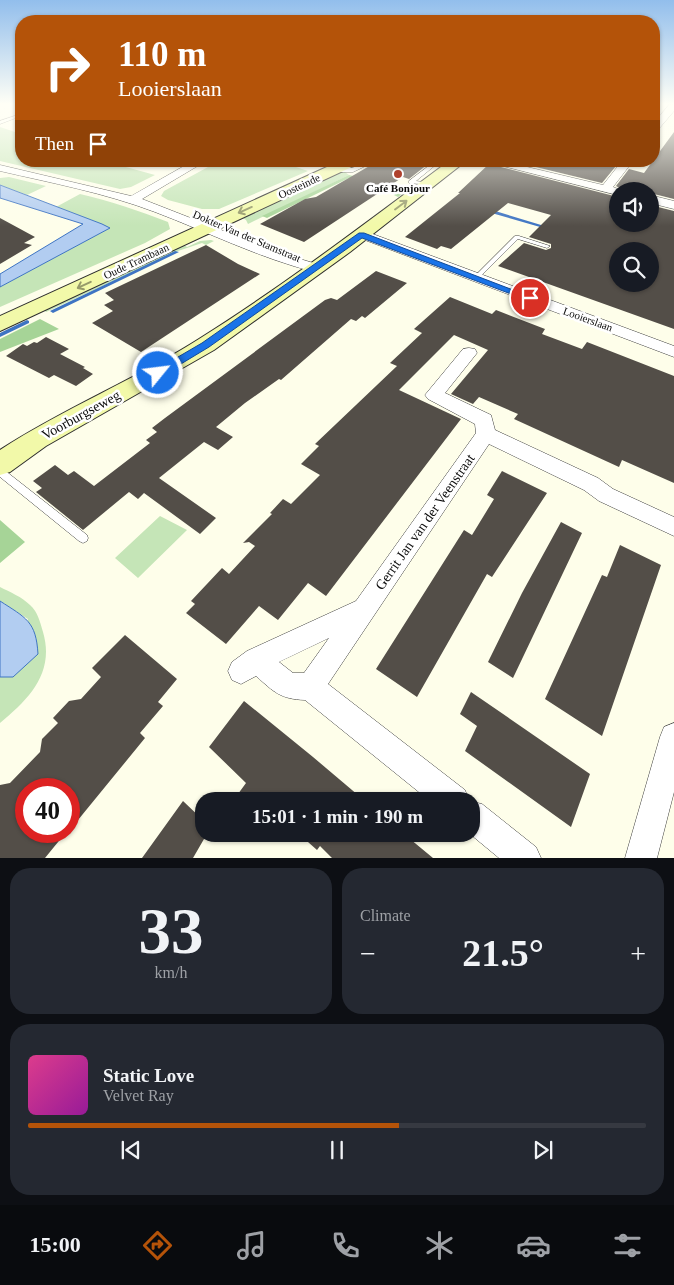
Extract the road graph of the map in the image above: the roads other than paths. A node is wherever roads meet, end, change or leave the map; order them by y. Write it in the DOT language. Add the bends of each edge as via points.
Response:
graph roads {
  1 [pos="190,167"];
  2 [pos="340,167"];
  3 [pos="360,167"];
  4 [pos="445,167"];
  5 [pos="513,167"];
  6 [pos="623,167"];
  7 [pos="0,168"];
  8 [pos="334,170"];
  9 [pos="606,189"];
  10 [pos="609,190"];
  11 [pos="272,198"];
  12 [pos="132,200"];
  13 [pos="659,201"];
  14 [pos="674,205"];
  15 [pos="213,225"];
  16 [pos="362,234"];
  17 [pos="547,246"];
  18 [pos="315,268"];
  19 [pos="476,278"];
  20 [pos="0,324"];
  21 [pos="674,352"];
  22 [pos="469,353"];
  23 [pos="486,434"];
  24 [pos="0,464"];
  25 [pos="0,472"];
  26 [pos="674,527"];
  27 [pos="83,538"];
  28 [pos="364,609"];
  29 [pos="310,687"];
  30 [pos="674,737"];
  31 [pos="443,792"];
  32 [pos="480,822"];
  33 [pos="524,858"];
  34 [pos="641,858"];
  1 -- 12 [label="street"];
  2 -- 8 [label="street, Oosteinde"];
  3 -- 8 [label="lane"];
  16 -- 4 [label="street, one-way" via="430,184"];
  5 -- 9 [label="street"];
  6 -- 9 [label="street"];
  7 -- 12 [label="street, Dokter Van der Stamstraat"];
  8 -- 11 [label="street, Oosteinde"];
  9 -- 10 [label="street"];
  11 -- 15 [label="street, Oude Trambaan, one-way"];
  12 -- 15 [label="street, Dokter Van der Stamstraat"];
  13 -- 14 [label="street"];
  15 -- 18 [label="street, Dokter Van der Stamstraat" via="290,262"];
  15 -- 20 [label="street, Oude Trambaan, one-way"];
  16 -- 18 [label="street, Voorburgseweg"];
  16 -- 19 [label="street, Looierslaan"];
  17 -- 19 [label="lane" via="517,237"];
  18 -- 24 [label="street, Voorburgseweg" via="206,345"];
  19 -- 21 [label="street, Looierslaan"];
  22 -- 23 [label="street" via="434,395 484,420"];
  23 -- 26 [label="street"];
  23 -- 28 [label="street, Gerrit Jan van der Veenstraat"];
  25 -- 27 [label="lane"];
  28 -- 29 [label="street, Gerrit Jan van der Veenstraat"];
  28 -- 29 [label="street, Gerrit Jan van der Veenstraat" via="249,666 288,686"];
  29 -- 31 [label="street"];
  30 -- 34 [label="street"];
  32 -- 33 [label="street"];
}
